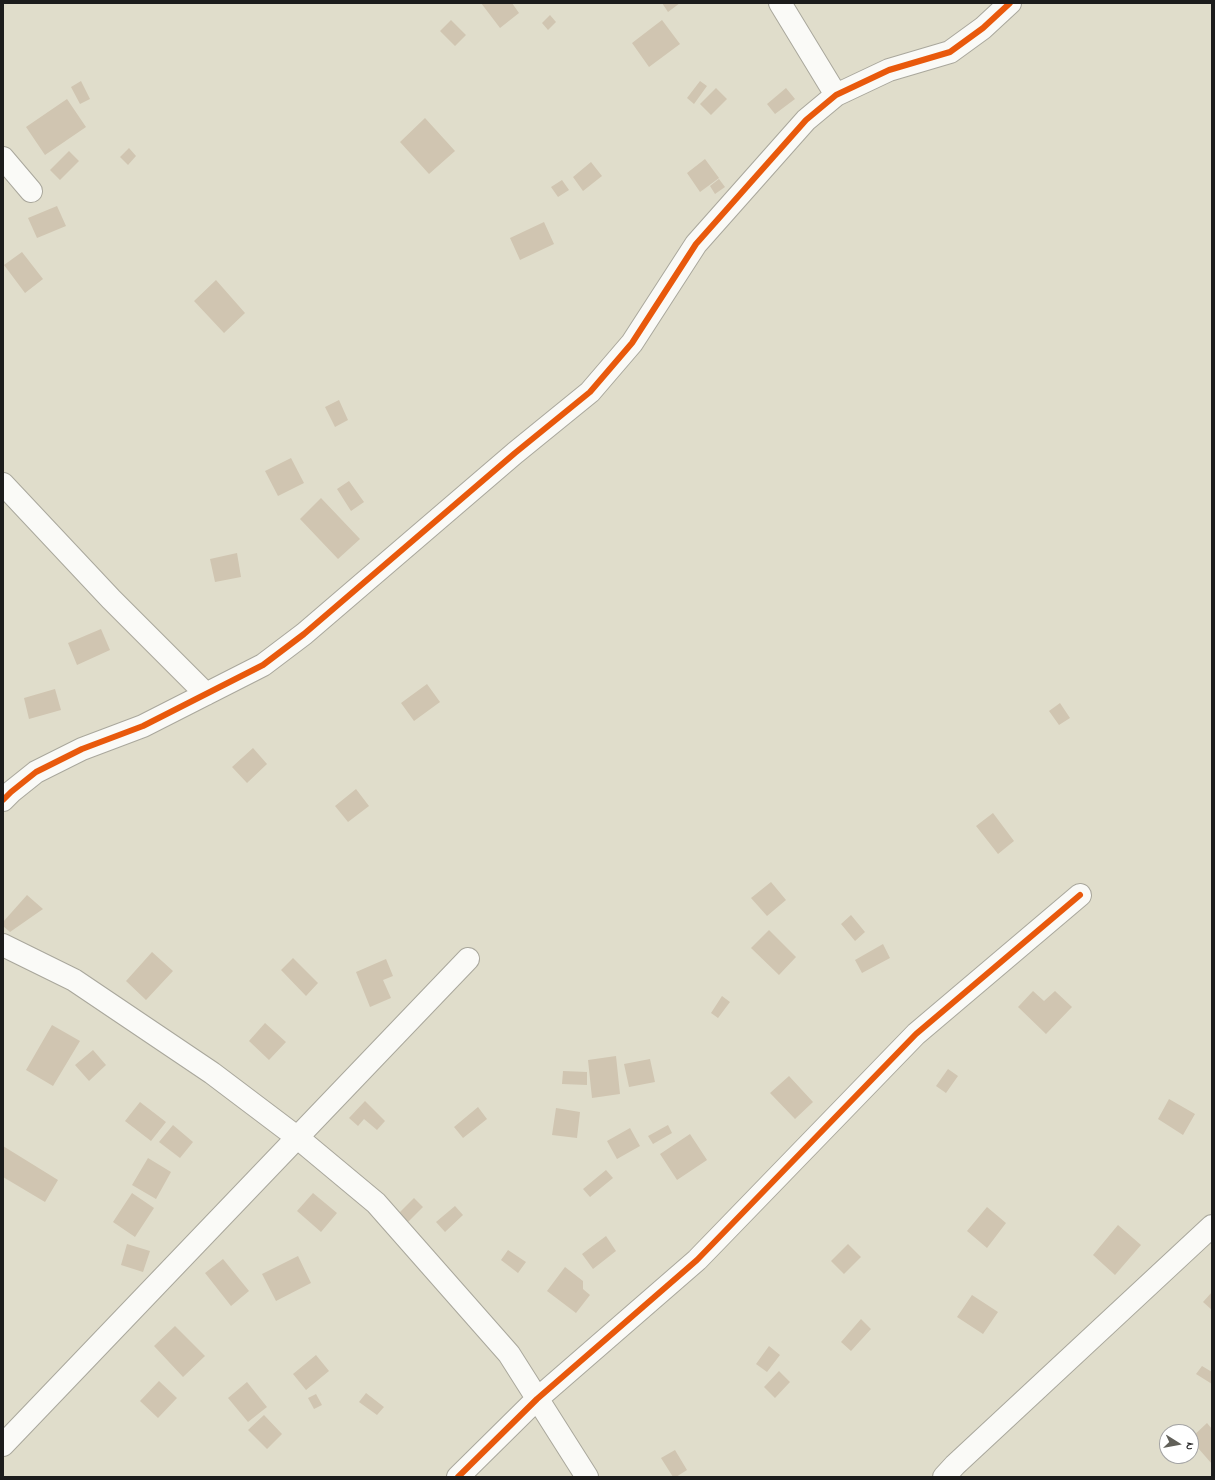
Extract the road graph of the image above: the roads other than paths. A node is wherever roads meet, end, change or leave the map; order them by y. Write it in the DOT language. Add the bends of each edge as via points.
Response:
graph roads {
  1 [pos="780,3"];
  2 [pos="1010,3"];
  3 [pos="836,95"];
  4 [pos="3,158"];
  5 [pos="30,191"];
  6 [pos="3,484"];
  7 [pos="206,694"];
  8 [pos="3,800"];
  9 [pos="1080,895"];
  10 [pos="3,945"];
  11 [pos="468,959"];
  12 [pos="298,1138"];
  13 [pos="1212,1226"];
  14 [pos="538,1399"];
  15 [pos="3,1445"];
  16 [pos="458,1477"];
  17 [pos="587,1477"];
  18 [pos="944,1477"];
  1 -- 3 [label="street"];
  2 -- 3 [label="street" via="983,28 950,52 889,70"];
  3 -- 7 [label="street" via="806,120 696,244 632,343 590,392 514,453 304,634 263,665"];
  4 -- 5 [label="street"];
  6 -- 7 [label="street" via="111,599"];
  7 -- 8 [label="street" via="143,726 82,749 36,772"];
  9 -- 14 [label="street" via="916,1034 697,1260"];
  10 -- 12 [label="street" via="74,980 212,1074"];
  11 -- 12 [label="street"];
  12 -- 14 [label="street" via="376,1203 509,1354"];
  12 -- 15 [label="street"];
  13 -- 18 [label="street"];
  14 -- 16 [label="street"];
  14 -- 17 [label="street"];
}
